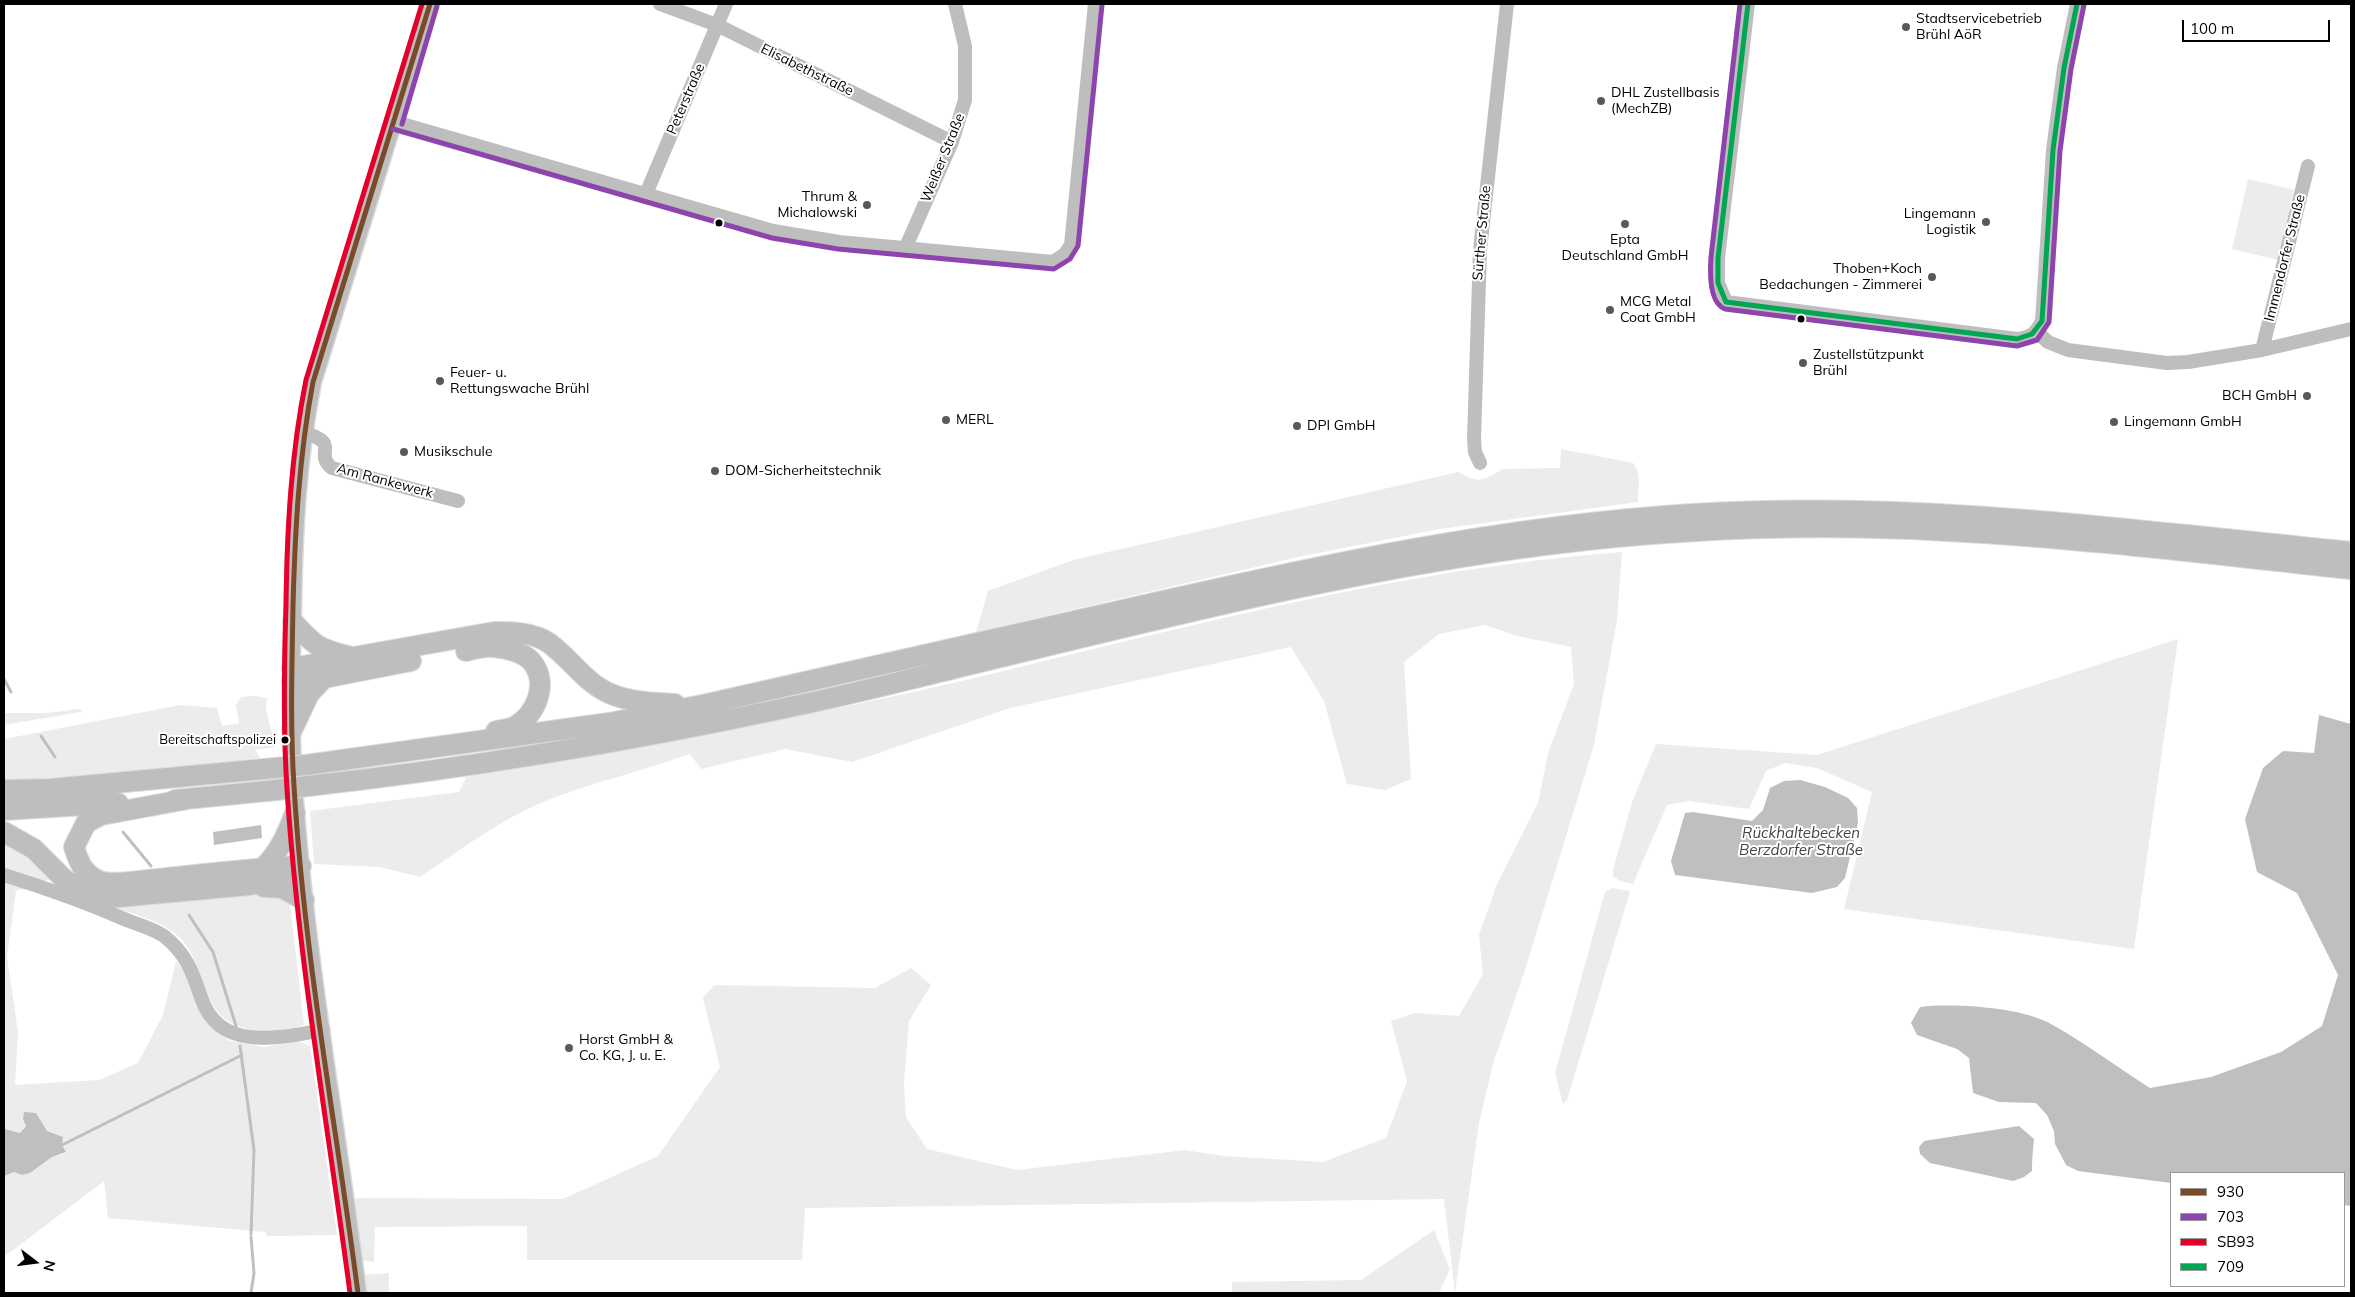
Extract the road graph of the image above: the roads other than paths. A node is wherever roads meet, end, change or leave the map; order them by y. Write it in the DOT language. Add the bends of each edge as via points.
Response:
graph roads {
  1 [pos="430,4"];
  2 [pos="660,4"];
  3 [pos="726,4"];
  4 [pos="955,4"];
  5 [pos="1095,4"];
  6 [pos="1507,4"];
  7 [pos="1748,4"];
  8 [pos="2077,4"];
  9 [pos="717,25"];
  10 [pos="394,122"];
  11 [pos="952,142"];
  12 [pos="2308,166"];
  13 [pos="646,194"];
  14 [pos="905,249"];
  15 [pos="2351,329"];
  16 [pos="2037,332"];
  17 [pos="2262,350"];
  18 [pos="304,433"];
  19 [pos="1480,463"];
  20 [pos="458,501"];
  21 [pos="1693,522"];
  22 [pos="1633,527"];
  23 [pos="2351,552"];
  24 [pos="2351,569"];
  25 [pos="292,622"];
  26 [pos="354,658"];
  27 [pos="292,674"];
  28 [pos="324,678"];
  29 [pos="707,704"];
  30 [pos="292,730"];
  31 [pos="414,751"];
  32 [pos="4,790"];
  33 [pos="188,799"];
  34 [pos="4,810"];
  35 [pos="296,813"];
  36 [pos="4,832"];
  37 [pos="263,868"];
  38 [pos="302,871"];
  39 [pos="4,874"];
  40 [pos="250,885"];
  41 [pos="304,900"];
  42 [pos="323,1030"];
  43 [pos="358,1293"];
  1 -- 10 [label="main road"];
  2 -- 9 [label="street, Elisabethstraße"];
  3 -- 9 [label="street, Peterstraße"];
  4 -- 11 [label="street, Weißer Straße" via="964,46 965,100"];
  5 -- 14 [label="street" via="1071,245 1065,254 1053,262 1039,262"];
  6 -- 19 [label="street, Sürther Straße" via="1480,250 1474,439"];
  7 -- 16 [label="street" via="1718,258 1718,283 1726,302 2018,339"];
  8 -- 16 [label="street" via="2053,150 2042,321"];
  9 -- 11 [label="street, Elisabethstraße"];
  9 -- 13 [label="street, Peterstraße"];
  10 -- 13 [label="street"];
  10 -- 18 [label="main road" via="313,382"];
  11 -- 14 [label="street, Weißer Straße"];
  12 -- 17 [label="street, Immendorfer Straße"];
  13 -- 14 [label="street" via="773,231"];
  15 -- 17 [label="street"];
  16 -- 17 [label="street" via="2048,342 2068,350 2167,363"];
  18 -- 20 [label="street, Am Rankewerk" via="323,440 326,461 332,468"];
  18 -- 25 [label="main road" via="296,511"];
  21 -- 22 [label="highway"];
  21 -- 23 [label="highway" via="1825,510 1945,513 2078,523"];
  21 -- 24 [label="highway" via="1961,531"];
  22 -- 29 [label="highway" via="1474,538 1328,564"];
  22 -- 33 [label="highway, bridge" via="1361,575 1169,617 793,707 552,754"];
  25 -- 26 [label="highway" via="312,643"];
  25 -- 27 [label="main road"];
  26 -- 27 [label="highway"];
  26 -- 29 [label="highway" via="494,632 520,632 548,643 585,678 611,694 656,703"];
  27 -- 28 [label="highway"];
  27 -- 30 [label="main road"];
  28 -- 30 [label="highway" via="309,694"];
  28 -- 31 [label="highway" via="491,646 531,660 541,678 540,693 532,712 514,727"];
  29 -- 31 [label="highway" via="609,723"];
  30 -- 35 [label="main road"];
  31 -- 32 [label="highway, bridge" via="275,768 50,789"];
  33 -- 34 [label="highway"];
  33 -- 37 [label="highway" via="101,815 86,823 74,847 78,862 86,874 102,882"];
  35 -- 37 [label="highway" via="285,841"];
  35 -- 38 [label="main road"];
  36 -- 40 [label="highway" via="34,849 65,880 93,895 120,897"];
  37 -- 38 [label="highway"];
  38 -- 40 [label="highway"];
  38 -- 41 [label="main road"];
  39 -- 42 [label="street" via="100,908 161,934 191,968 203,1004 226,1029 244,1037 264,1039"];
  40 -- 41 [label="highway" via="282,888"];
  41 -- 42 [label="main road"];
  42 -- 43 [label="main road"];
}
